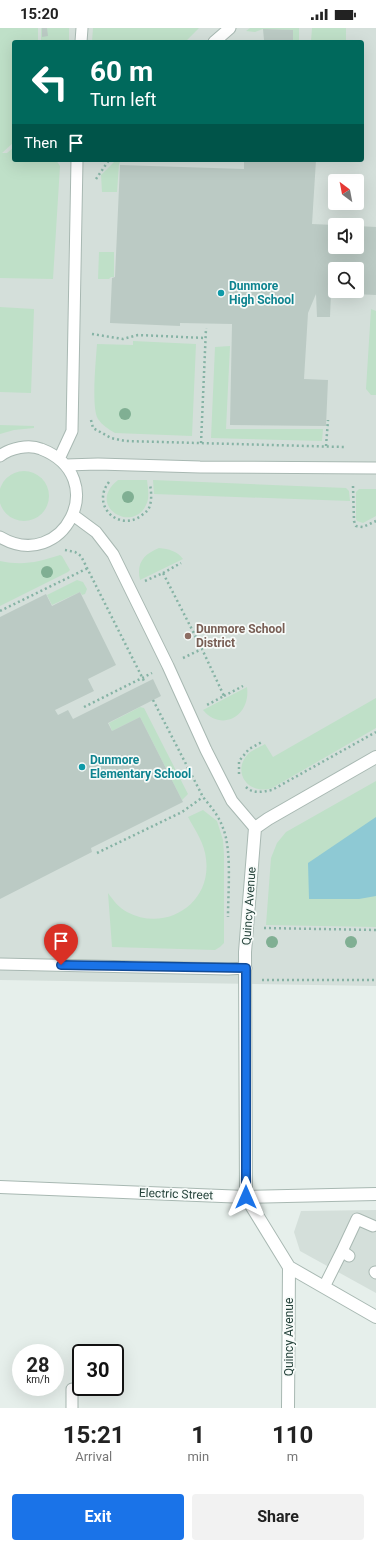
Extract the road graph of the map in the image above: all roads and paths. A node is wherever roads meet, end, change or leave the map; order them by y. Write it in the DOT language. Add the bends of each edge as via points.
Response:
graph roads {
  1 [pos="82,28"];
  2 [pos="229,28"];
  3 [pos="82,40"];
  4 [pos="216,40"];
  5 [pos="108,162"];
  6 [pos="76,165"];
  7 [pos="95,186"];
  8 [pos="91,326"];
  9 [pos="206,328"];
  10 [pos="206,338"];
  11 [pos="90,417"];
  12 [pos="328,420"];
  13 [pos="201,443"];
  14 [pos="326,446"];
  15 [pos="344,447"];
  16 [pos="0,456"];
  17 [pos="62,462"];
  18 [pos="376,468"];
  19 [pos="112,478"];
  20 [pos="150,483"];
  21 [pos="352,486"];
  22 [pos="73,515"];
  23 [pos="376,521"];
  24 [pos="0,537"];
  25 [pos="59,549"];
  26 [pos="181,563"];
  27 [pos="88,568"];
  28 [pos="162,573"];
  29 [pos="143,582"];
  30 [pos="0,611"];
  31 [pos="202,650"];
  32 [pos="145,683"];
  33 [pos="243,686"];
  34 [pos="224,696"];
  35 [pos="153,700"];
  36 [pos="376,732"];
  37 [pos="262,742"];
  38 [pos="376,757"];
  39 [pos="239,776"];
  40 [pos="243,782"];
  41 [pos="203,797"];
  42 [pos="255,828"];
  43 [pos="96,853"];
  44 [pos="228,925"];
  45 [pos="262,928"];
  46 [pos="376,930"];
  47 [pos="0,964"];
  48 [pos="246,968"];
  49 [pos="262,980"];
  50 [pos="376,980"];
  51 [pos="0,1187"];
  52 [pos="376,1194"];
  53 [pos="246,1197"];
  54 [pos="375,1224"];
  55 [pos="289,1267"];
  56 [pos="324,1287"];
  57 [pos="376,1317"];
  58 [pos="72,1396"];
  59 [pos="72,1408"];
  60 [pos="288,1408"];
  1 -- 3 [label="lane"];
  2 -- 4 [label="lane"];
  5 -- 7 [label="path" via="96,178"];
  6 -- 17 [label="lane" via="72,431"];
  8 -- 10 [label="path" via="91,334 123,340 138,335"];
  9 -- 10 [label="path"];
  10 -- 13 [label="path"];
  11 -- 13 [label="path" via="93,428 111,438"];
  12 -- 14 [label="path"];
  13 -- 14 [label="path"];
  14 -- 15 [label="path"];
  16 -- 17 [label="lane" via="20,448 37,448 53,454"];
  17 -- 18 [label="lane" via="200,467"];
  17 -- 22 [label="lane" via="73,476 76,489"];
  19 -- 20 [label="path" via="104,490 104,506 123,521 136,520 148,510 151,504"];
  21 -- 23 [label="path" via="356,526 363,527"];
  22 -- 24 [label="lane" via="64,530 55,537 34,545 17,544"];
  22 -- 42 [label="lane" via="96,532 113,554 232,801"];
  25 -- 27 [label="path" via="75,552 81,556"];
  26 -- 28 [label="path"];
  27 -- 30 [label="path"];
  27 -- 32 [label="path"];
  28 -- 29 [label="path"];
  28 -- 31 [label="path"];
  33 -- 34 [label="path"];
  35 -- 41 [label="path"];
  36 -- 40 [label="path" via="272,790 257,793 247,789"];
  37 -- 39 [label="path" via="249,749 239,761"];
  38 -- 42 [label="street"];
  41 -- 43 [label="path" via="182,812"];
  41 -- 44 [label="path" via="214,811 226,840"];
  42 -- 48 [label="street, Quincy Avenue" via="245,952"];
  45 -- 46 [label="path"];
  47 -- 48 [label="lane"];
  48 -- 53 [label="street, Quincy Avenue"];
  49 -- 50 [label="path"];
  51 -- 53 [label="street, Electric Street"];
  52 -- 53 [label="street, Electric Street"];
  53 -- 55 [label="street"];
  54 -- 56 [label="lane" via="357,1219 346,1253"];
  55 -- 56 [label="street"];
  55 -- 60 [label="street, Quincy Avenue"];
  56 -- 57 [label="street"];
  58 -- 59 [label="lane"];
}
